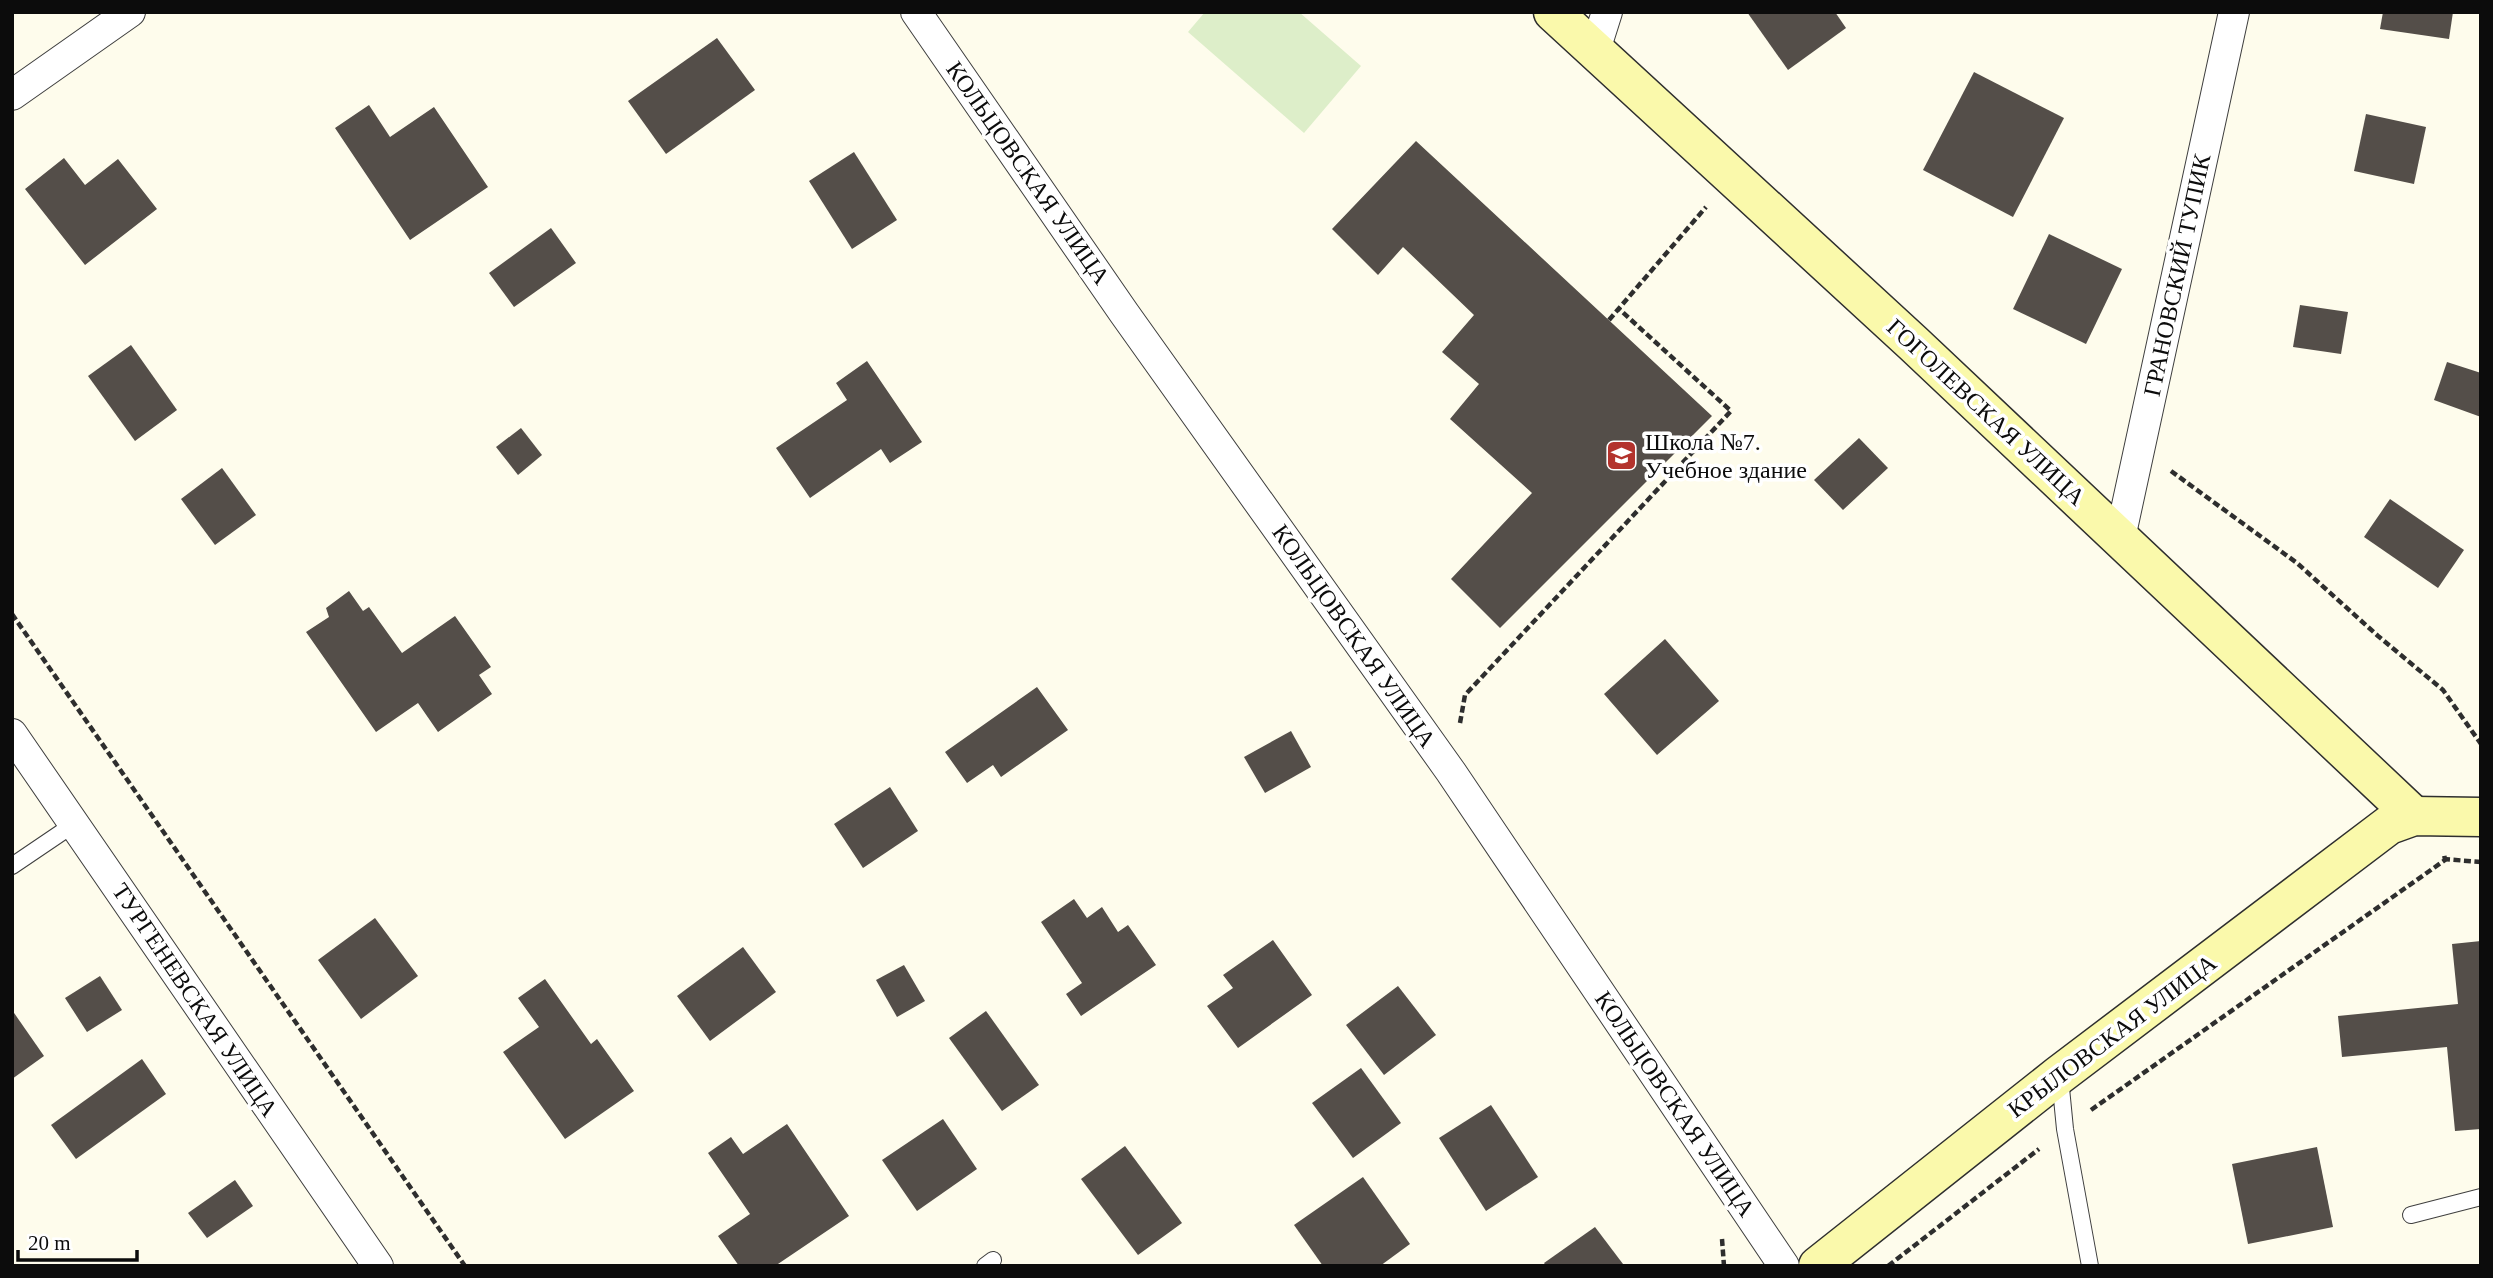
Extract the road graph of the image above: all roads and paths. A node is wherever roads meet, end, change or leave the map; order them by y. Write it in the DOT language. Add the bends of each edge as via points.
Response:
graph roads {
  1 [pos="130,12"];
  2 [pos="916,12"];
  3 [pos="1553,12"];
  4 [pos="1607,12"];
  5 [pos="2234,12"];
  6 [pos="1595,50"];
  7 [pos="12,95"];
  8 [pos="1714,198"];
  9 [pos="1618,308"];
  10 [pos="1609,320"];
  11 [pos="2135,468"];
  12 [pos="2120,538"];
  13 [pos="12,614"];
  14 [pos="12,734"];
  15 [pos="2481,744"];
  16 [pos="1451,772"];
  17 [pos="2427,817"];
  18 [pos="2481,817"];
  19 [pos="74,824"];
  20 [pos="2445,860"];
  21 [pos="2481,862"];
  22 [pos="12,866"];
  23 [pos="2059,1075"];
  24 [pos="2065,1129"];
  25 [pos="2481,1197"];
  26 [pos="2411,1214"];
  27 [pos="378,1266"];
  28 [pos="465,1266"];
  29 [pos="1784,1266"];
  30 [pos="1818,1266"];
  31 [pos="1888,1266"];
  32 [pos="2090,1266"];
  1 -- 7 [label="street"];
  2 -- 16 [label="street, КОЛЬЦОВСКАЯ УЛИЦА"];
  3 -- 6 [label="street, ГОГОЛЕВСКАЯ УЛИЦА"];
  4 -- 6 [label="street"];
  5 -- 11 [label="street, ГРАНОВСКИЙ ТУПИК"];
  6 -- 12 [label="street, ГОГОЛЕВСКАЯ УЛИЦА"];
  8 -- 9 [label="path"];
  9 -- 10 [label="path"];
  9 -- 16 [label="path" via="1731,411 1465,695"];
  11 -- 12 [label="street, ГРАНОВСКИЙ ТУПИК"];
  11 -- 15 [label="path" via="2161,464 2297,563 2443,690"];
  12 -- 17 [label="street, ГОГОЛЕВСКАЯ УЛИЦА"];
  13 -- 28 [label="path"];
  14 -- 19 [label="street, ТУРГЕНЕВСКАЯ УЛИЦА"];
  16 -- 29 [label="street, КОЛЬЦОВСКАЯ УЛИЦА"];
  17 -- 18 [label="street"];
  17 -- 20 [label="path"];
  17 -- 23 [label="street, КРЫЛОВСКАЯ УЛИЦА" via="2389,825"];
  19 -- 22 [label="lane"];
  19 -- 27 [label="street, ТУРГЕНЕВСКАЯ УЛИЦА"];
  20 -- 21 [label="path"];
  20 -- 24 [label="path"];
  23 -- 24 [label="lane"];
  23 -- 30 [label="street, КРЫЛОВСКАЯ УЛИЦА"];
  24 -- 31 [label="path"];
  24 -- 32 [label="lane"];
  25 -- 26 [label="lane"];
}
